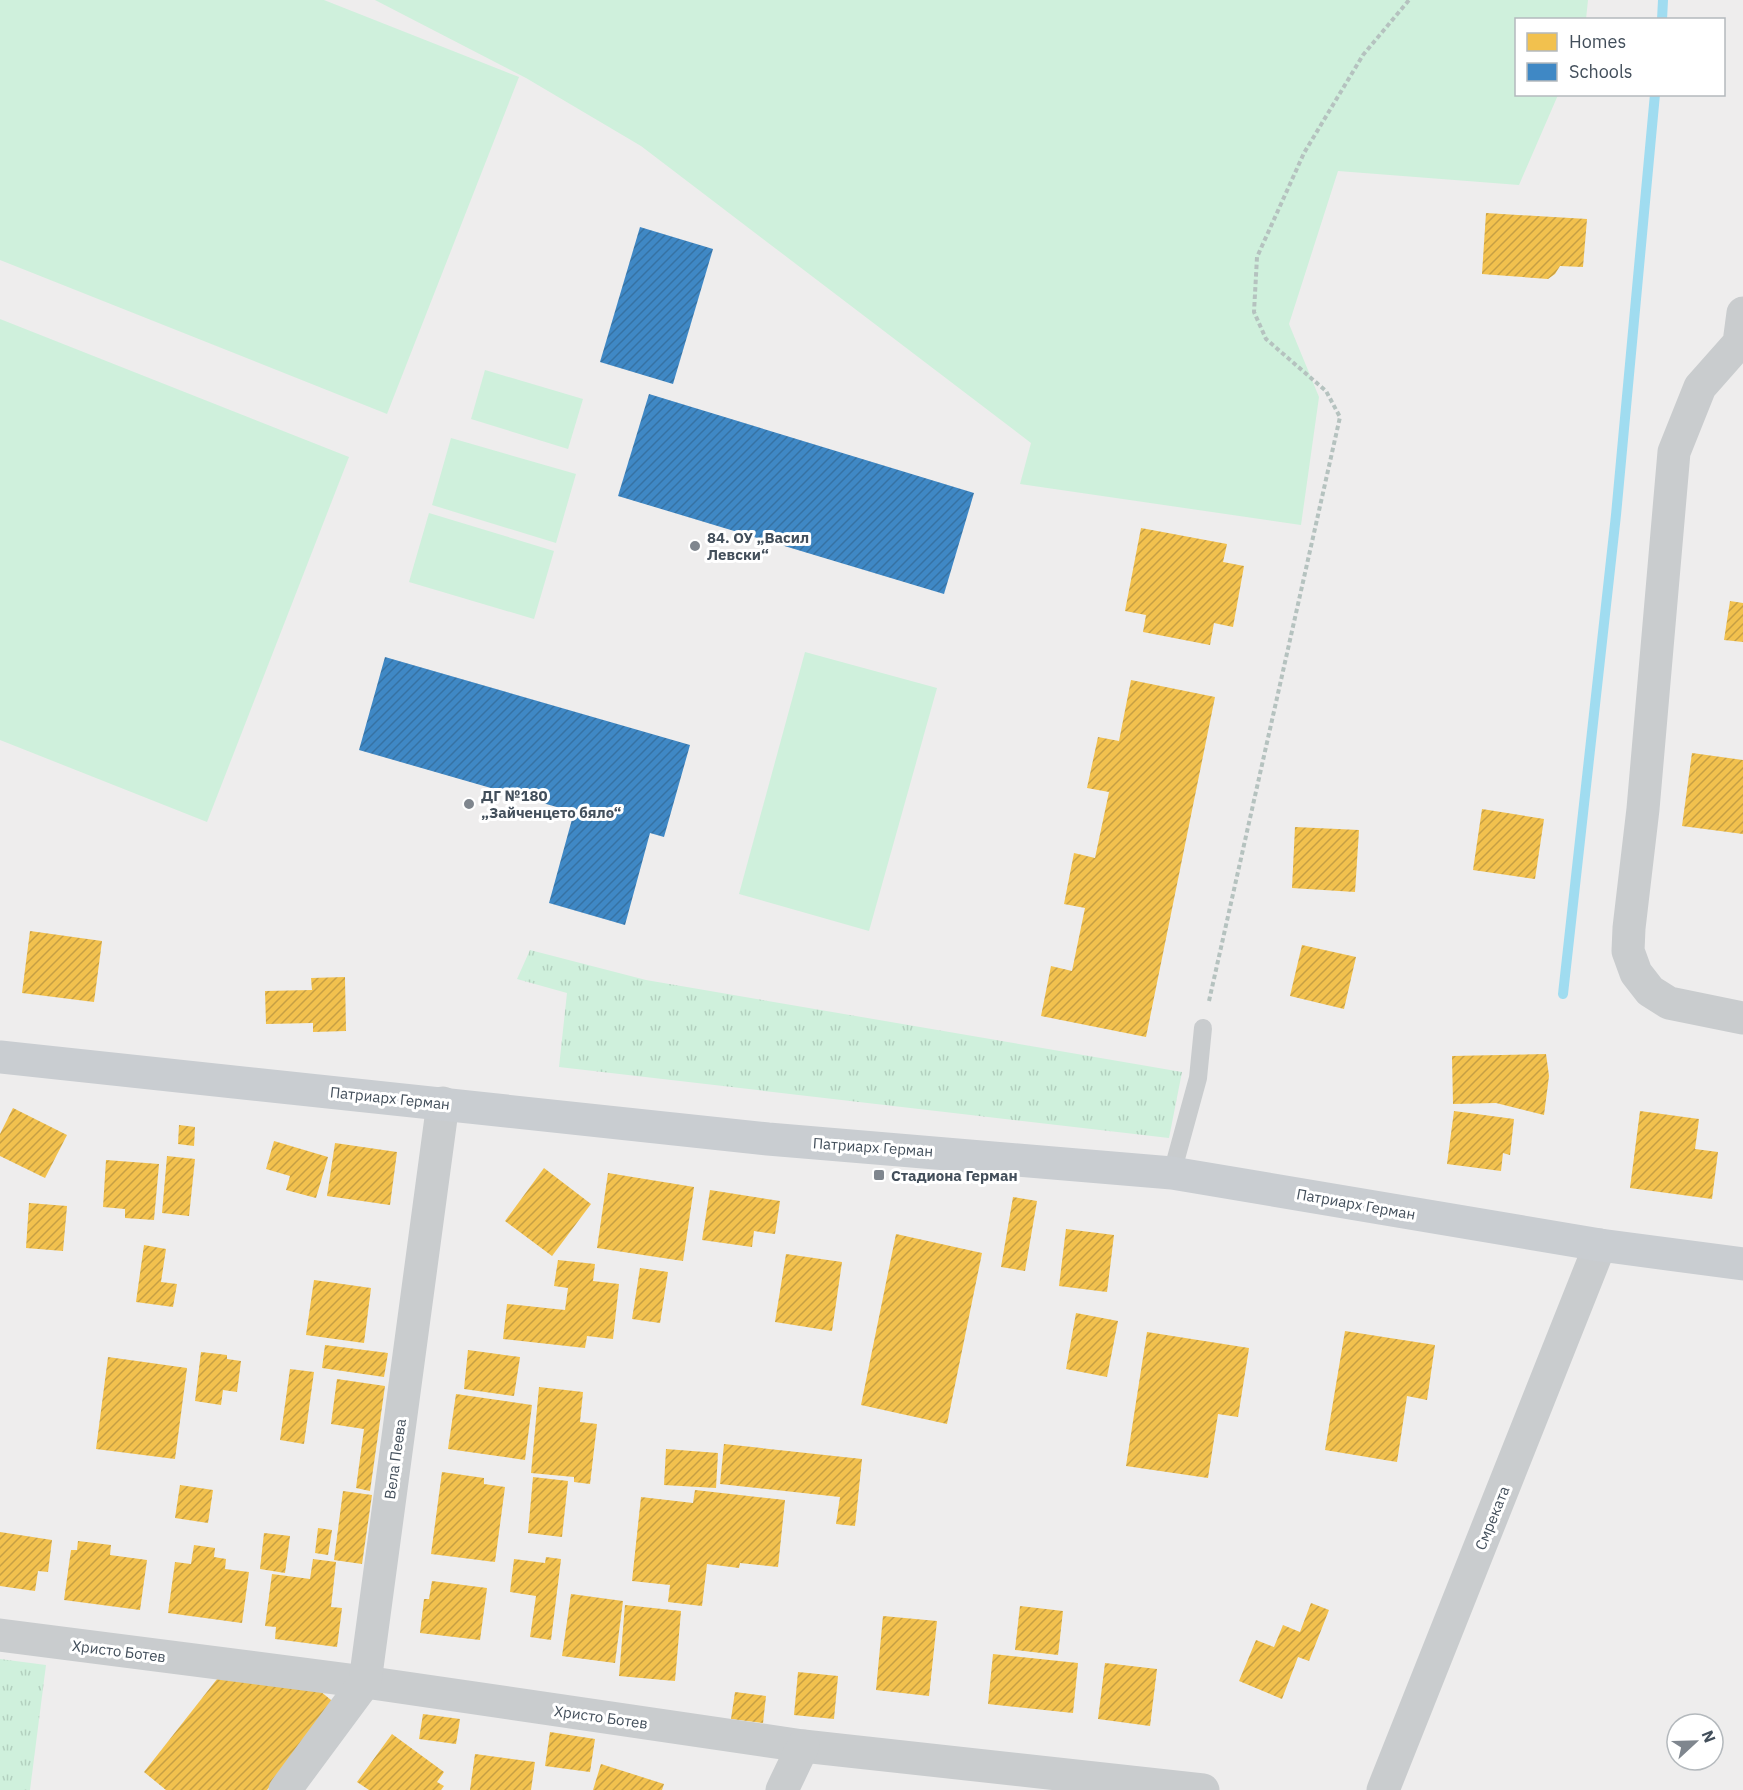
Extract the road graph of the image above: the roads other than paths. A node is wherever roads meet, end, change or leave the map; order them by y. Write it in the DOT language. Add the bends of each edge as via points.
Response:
graph roads {
  1 [pos="1743,312"];
  2 [pos="1743,1018"];
  3 [pos="1203,1028"];
  4 [pos="0,1057"];
  5 [pos="443,1103"];
  6 [pos="1172,1173"];
  7 [pos="1600,1245"];
  8 [pos="1743,1264"];
  9 [pos="0,1635"];
  10 [pos="364,1682"];
  11 [pos="803,1746"];
  12 [pos="285,1790"];
  13 [pos="782,1790"];
  14 [pos="1203,1790"];
  15 [pos="1383,1790"];
  1 -- 2 [label="street" via="1739,344 1700,387 1674,452 1628,951 1636,973 1650,991 1669,1003"];
  3 -- 6 [label="lane" via="1198,1078"];
  4 -- 5 [label="street, Патриарх Герман"];
  5 -- 6 [label="street, Патриарх Герман" via="768,1139"];
  5 -- 10 [label="street, Вела Пеева"];
  6 -- 7 [label="street, Патриарх Герман"];
  7 -- 8 [label="street, Патриарх Герман"];
  7 -- 15 [label="street, Смреката"];
  9 -- 10 [label="street, Христо Ботев"];
  10 -- 11 [label="street, Христо Ботев"];
  10 -- 12 [label="street, Вела Пеева"];
  11 -- 13 [label="street"];
  11 -- 14 [label="street, Христо Ботев"];
}
